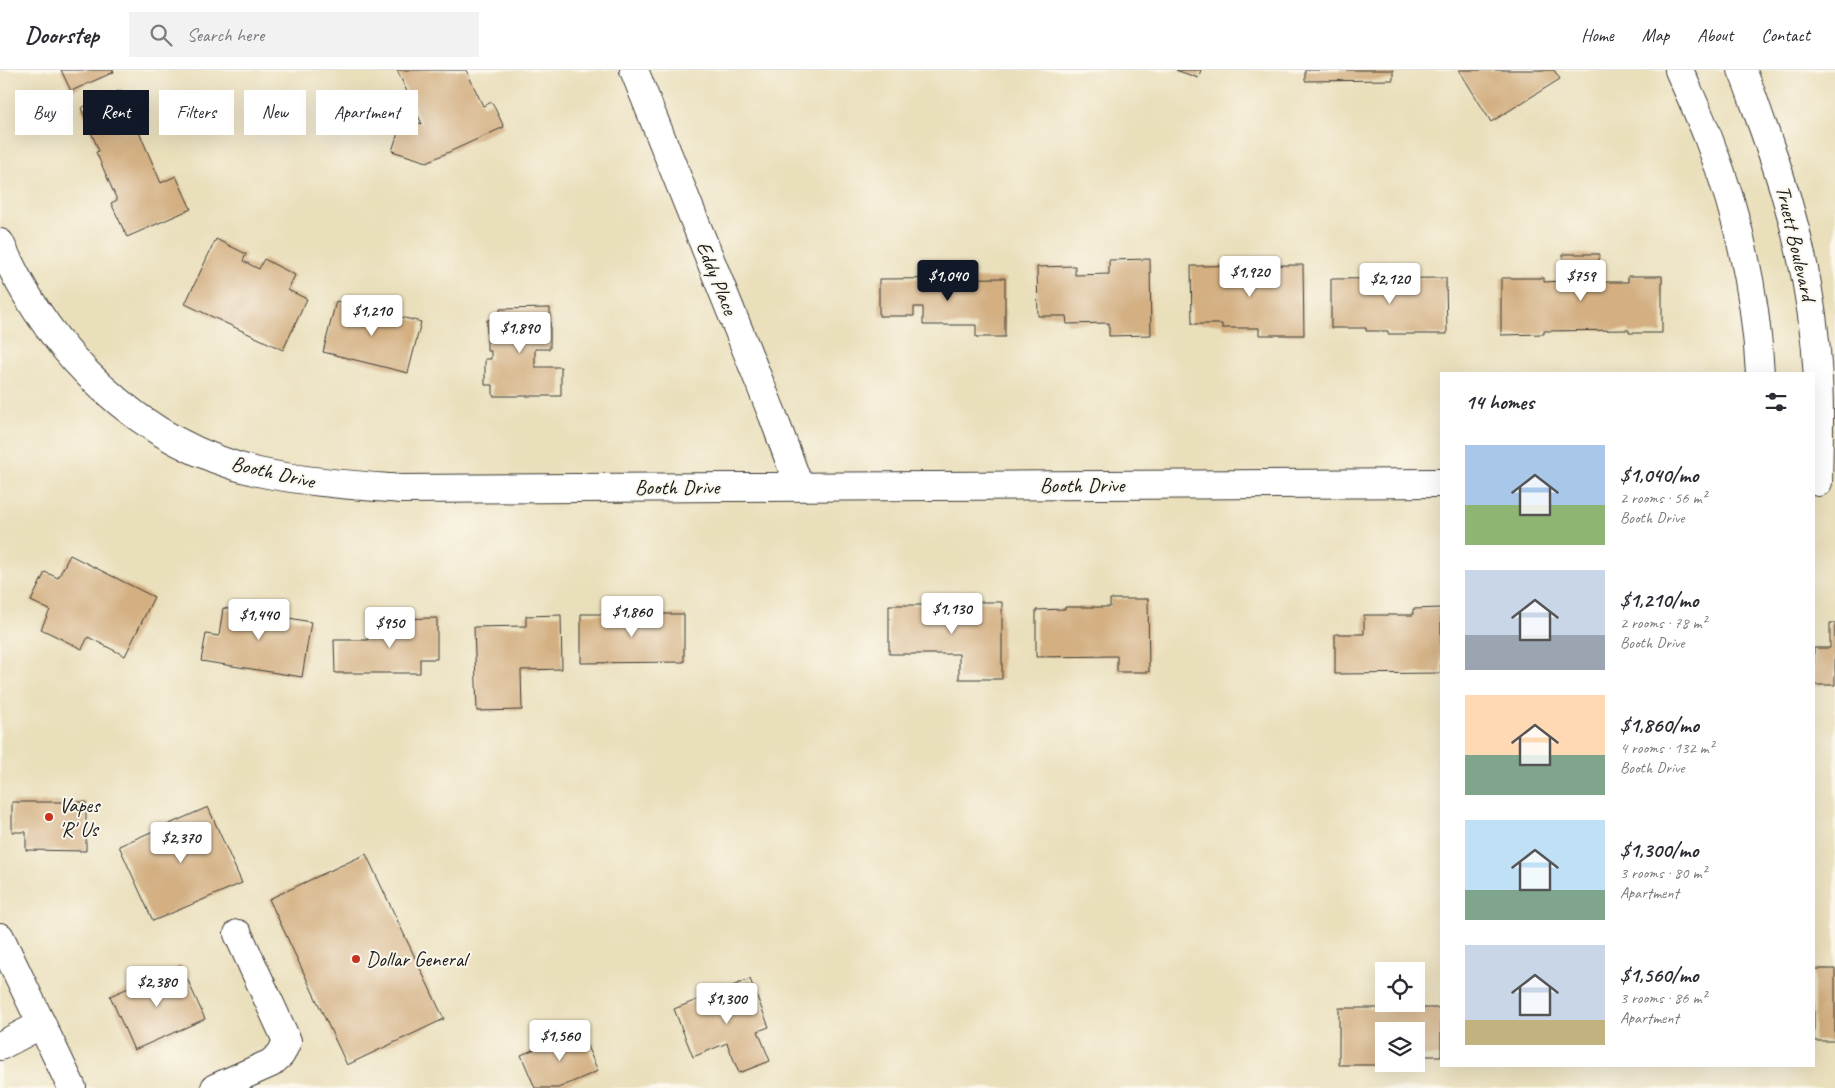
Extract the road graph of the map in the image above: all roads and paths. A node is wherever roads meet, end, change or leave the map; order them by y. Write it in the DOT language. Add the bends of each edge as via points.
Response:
graph roads {
  1 [pos="634,70"];
  2 [pos="1679,70"];
  3 [pos="1742,70"];
  4 [pos="3,259"];
  5 [pos="1760,372"];
  6 [pos="1822,482"];
  7 [pos="1440,483"];
  8 [pos="799,486"];
  9 [pos="238,934"];
  10 [pos="3,949"];
  11 [pos="42,1024"];
  12 [pos="0,1046"];
  13 [pos="72,1088"];
  14 [pos="215,1088"];
  1 -- 8 [label="street, Eddy Place"];
  2 -- 5 [label="street" via="1709,140 1735,220 1747,272"];
  3 -- 6 [label="street, Truett Boulevard" via="1776,160 1806,276 1818,378"];
  4 -- 8 [label="street, Booth Drive" via="45,324 70,355 124,408 170,438 204,455 256,471 315,483 401,489"];
  7 -- 8 [label="street, Booth Drive"];
  9 -- 14 [label="street" via="287,1041 281,1054 271,1063"];
  10 -- 11 [label="street"];
  11 -- 12 [label="street"];
  11 -- 13 [label="street"];
}
